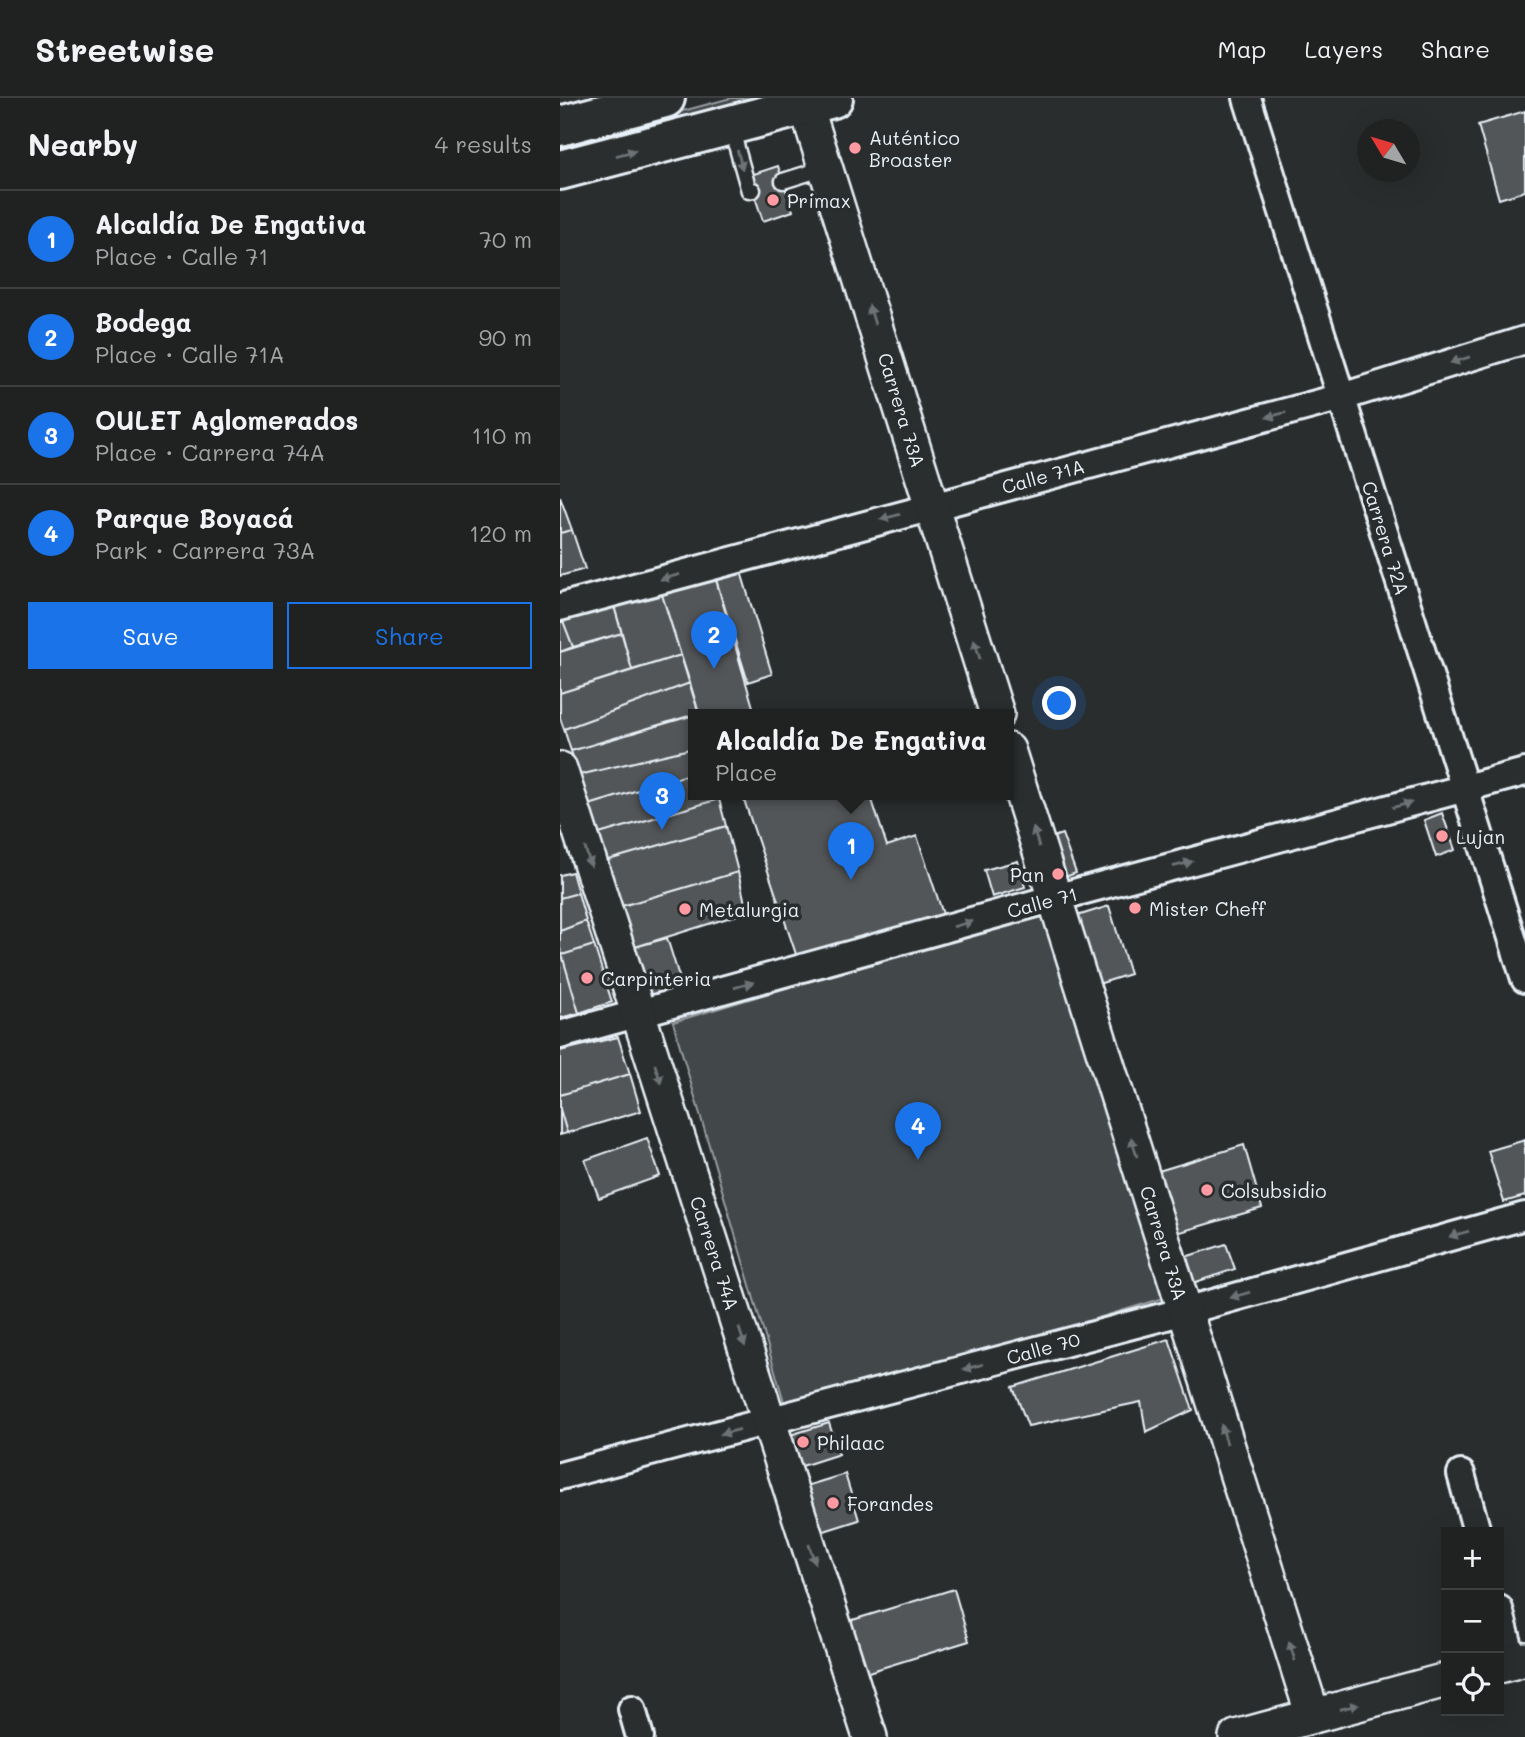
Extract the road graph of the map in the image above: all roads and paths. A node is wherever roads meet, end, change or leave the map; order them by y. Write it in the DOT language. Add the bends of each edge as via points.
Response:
graph roads {
  1 [pos="665,98"];
  2 [pos="1247,98"];
  3 [pos="819,102"];
  4 [pos="626,108"];
  5 [pos="560,126"];
  6 [pos="731,126"];
  7 [pos="560,138"];
  8 [pos="825,168"];
  9 [pos="560,170"];
  10 [pos="783,180"];
  11 [pos="753,190"];
  12 [pos="1525,340"];
  13 [pos="1342,397"];
  14 [pos="932,506"];
  15 [pos="560,607"];
  16 [pos="995,709"];
  17 [pos="1014,766"];
  18 [pos="560,769"];
  19 [pos="1525,772"];
  20 [pos="1464,788"];
  21 [pos="1055,898"];
  22 [pos="1525,979"];
  23 [pos="639,1014"];
  24 [pos="560,1035"];
  25 [pos="1525,1216"];
  26 [pos="1185,1311"];
  27 [pos="769,1421"];
  28 [pos="1461,1474"];
  29 [pos="560,1476"];
  30 [pos="1476,1527"];
  31 [pos="1504,1629"];
  32 [pos="1512,1662"];
  33 [pos="1441,1682"];
  34 [pos="632,1709"];
  35 [pos="1316,1727"];
  36 [pos="640,1737"];
  37 [pos="870,1737"];
  38 [pos="1236,1737"];
  1 -- 4 [label="main road"];
  2 -- 13 [label="street, Carrera 72A"];
  3 -- 6 [label="main road"];
  3 -- 8 [label="street, Carrera 73A"];
  4 -- 5 [label="main road"];
  4 -- 7 [label="street"];
  9 -- 6 [label="main road, one-way"];
  6 -- 11 [label="lane, one-way" via="749,191"];
  8 -- 10 [label="lane"];
  14 -- 8 [label="street, Carrera 73A, one-way"];
  12 -- 13 [label="street, Calle 71A, one-way"];
  13 -- 14 [label="street, Calle 71A, one-way"];
  13 -- 20 [label="street, Carrera 72A"];
  14 -- 15 [label="street, Calle 71A, one-way"];
  16 -- 14 [label="street, Carrera 73A, one-way"];
  21 -- 17 [label="street, Carrera 73A, one-way"];
  18 -- 23 [label="street, Carrera 74A, one-way"];
  19 -- 20 [label="street, Calle 71"];
  21 -- 20 [label="street, Calle 71, one-way"];
  20 -- 22 [label="street, Carrera 72A"];
  23 -- 21 [label="street, Calle 71, one-way"];
  26 -- 21 [label="street, Carrera 73A, one-way"];
  23 -- 24 [label="street, Calle 71"];
  23 -- 27 [label="street, Carrera 74A, one-way"];
  25 -- 26 [label="street, Calle 70, one-way"];
  26 -- 27 [label="street, Calle 70, one-way"];
  35 -- 26 [label="street, Carrera 73A, one-way"];
  27 -- 29 [label="street, Calle 70, one-way"];
  27 -- 37 [label="street, Carrera 74A, one-way"];
  28 -- 30 [label="street"];
  31 -- 32 [label="street"];
  35 -- 33 [label="street, one-way"];
  34 -- 36 [label="street"];
  35 -- 38 [label="street"];
}
